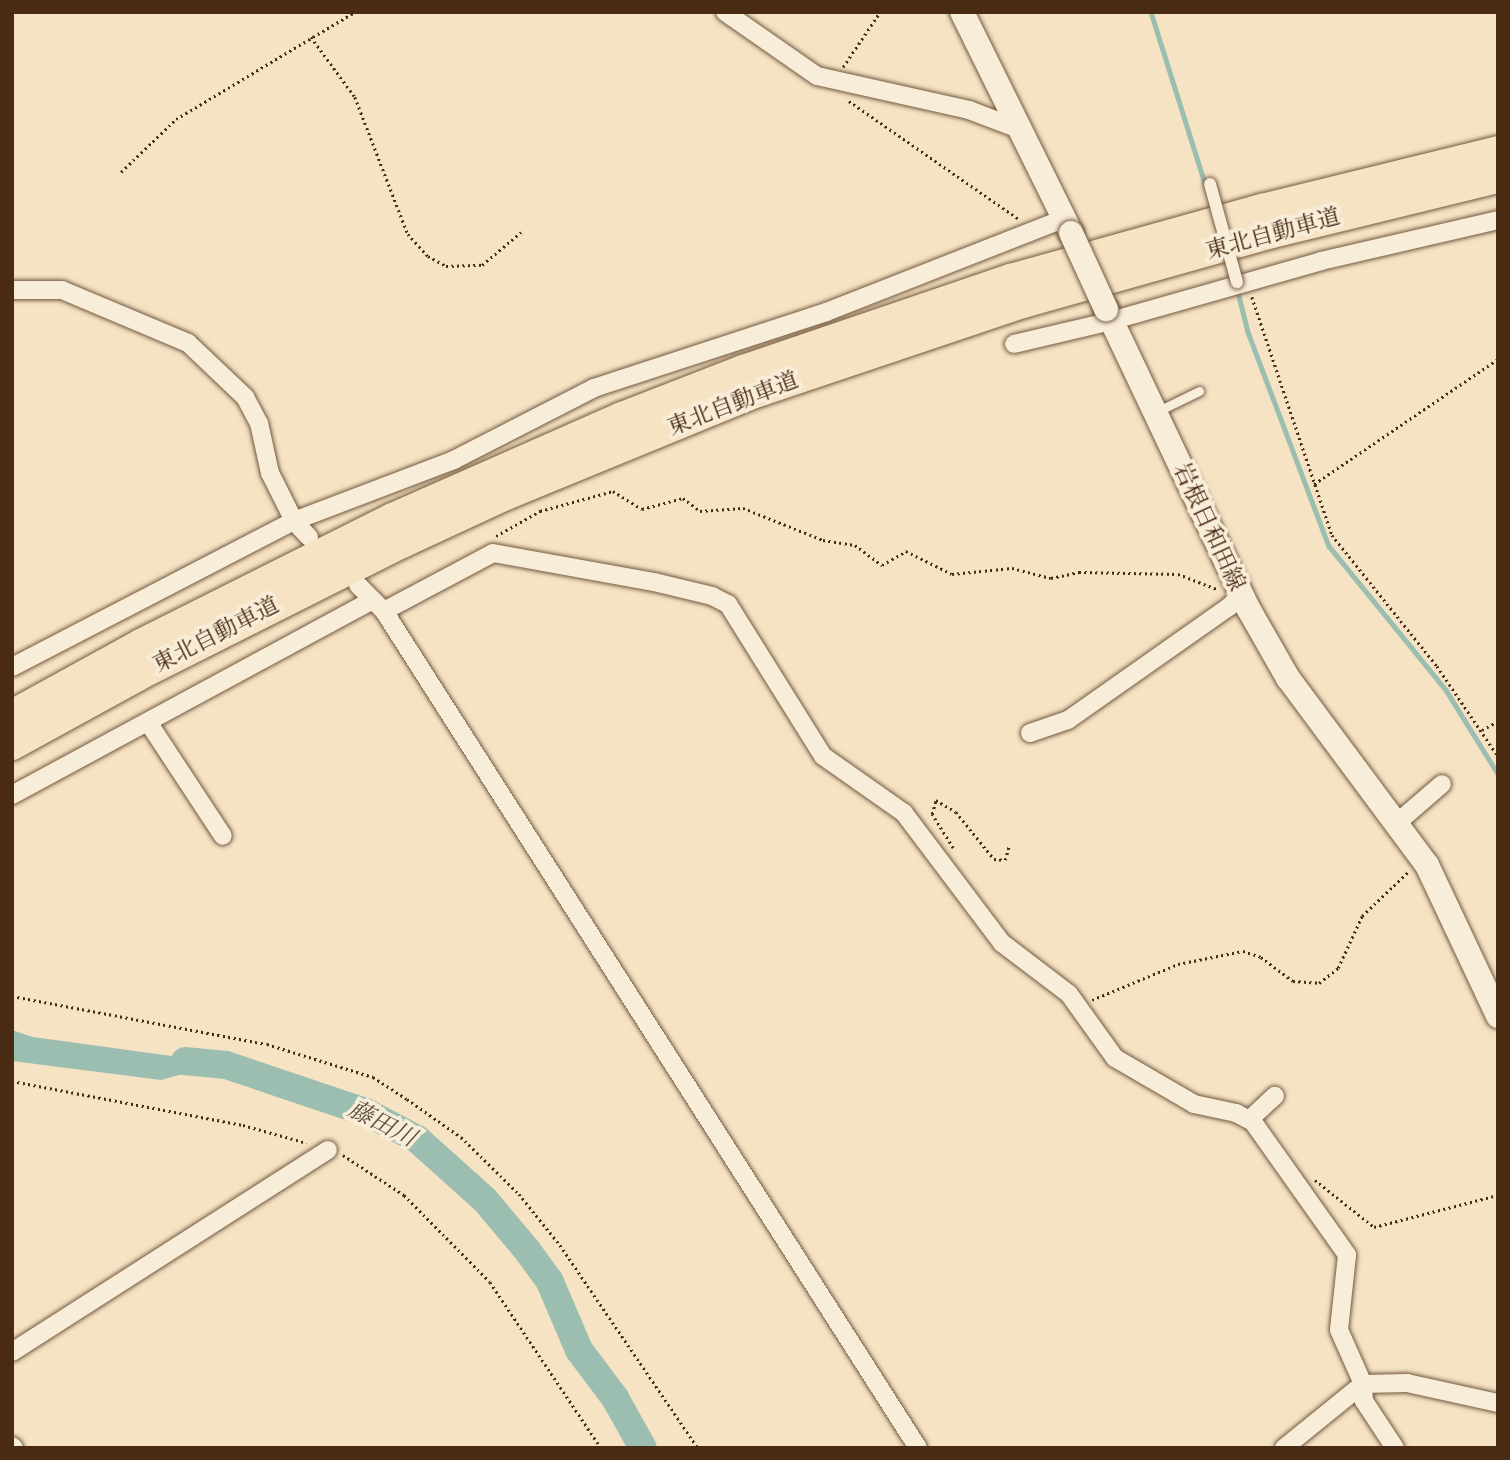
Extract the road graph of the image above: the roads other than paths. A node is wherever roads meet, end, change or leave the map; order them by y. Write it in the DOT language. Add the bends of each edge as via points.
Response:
graph roads {
  1 [pos="725,12"];
  2 [pos="962,12"];
  3 [pos="1019,129"];
  4 [pos="1498,151"];
  5 [pos="1498,178"];
  6 [pos="1210,184"];
  7 [pos="1498,220"];
  8 [pos="1067,226"];
  9 [pos="1242,282"];
  10 [pos="12,290"];
  11 [pos="1108,315"];
  12 [pos="1014,344"];
  13 [pos="1199,391"];
  14 [pos="1155,413"];
  15 [pos="294,521"];
  16 [pos="309,537"];
  17 [pos="358,585"];
  18 [pos="1241,594"];
  19 [pos="379,606"];
  20 [pos="12,667"];
  21 [pos="12,715"];
  22 [pos="148,722"];
  23 [pos="1030,733"];
  24 [pos="12,745"];
  25 [pos="1442,784"];
  26 [pos="12,795"];
  27 [pos="1398,822"];
  28 [pos="223,836"];
  29 [pos="1498,1016"];
  30 [pos="1275,1096"];
  31 [pos="1250,1119"];
  32 [pos="328,1150"];
  33 [pos="12,1352"];
  34 [pos="1363,1384"];
  35 [pos="1498,1403"];
  36 [pos="918,1448"];
  37 [pos="1284,1448"];
  38 [pos="1395,1448"];
  1 -- 3 [label="street" via="786,58 838,84 970,110"];
  2 -- 3 [label="main road, 岩根日和田線"];
  3 -- 8 [label="main road, 岩根日和田線"];
  4 -- 21 [label="highway, 東北自動車道" via="1262,209 1011,279 743,370 393,518 141,644"];
  5 -- 24 [label="highway, 東北自動車道" via="1272,233 1023,303 755,393 506,495 402,543 175,656"];
  6 -- 9 [label="street, bridge"];
  7 -- 9 [label="street"];
  8 -- 11 [label="main road, 岩根日和田線, bridge"];
  8 -- 15 [label="street" via="1029,232 814,317 594,388 454,460"];
  9 -- 11 [label="street"];
  10 -- 15 [label="street" via="62,290 188,344 244,397 259,423 270,473"];
  11 -- 12 [label="street"];
  11 -- 14 [label="main road, 岩根日和田線"];
  13 -- 14 [label="lane"];
  14 -- 18 [label="main road, 岩根日和田線"];
  15 -- 16 [label="street"];
  15 -- 20 [label="street"];
  17 -- 19 [label="street"];
  18 -- 23 [label="street" via="1068,720"];
  18 -- 27 [label="main road, 岩根日和田線" via="1288,678"];
  19 -- 22 [label="street"];
  19 -- 31 [label="street" via="493,553 568,564 719,598 734,610 823,756 904,813 1002,943 1080,1006 1100,1041 1140,1076 1194,1104"];
  19 -- 36 [label="street"];
  22 -- 26 [label="street"];
  22 -- 28 [label="street"];
  25 -- 27 [label="street"];
  27 -- 29 [label="main road, 岩根日和田線" via="1451,907"];
  30 -- 31 [label="street"];
  31 -- 34 [label="street" via="1326,1219 1347,1255 1339,1331"];
  32 -- 33 [label="street"];
  34 -- 35 [label="street" via="1407,1383"];
  34 -- 37 [label="street"];
  34 -- 38 [label="street" via="1364,1401"];
}
